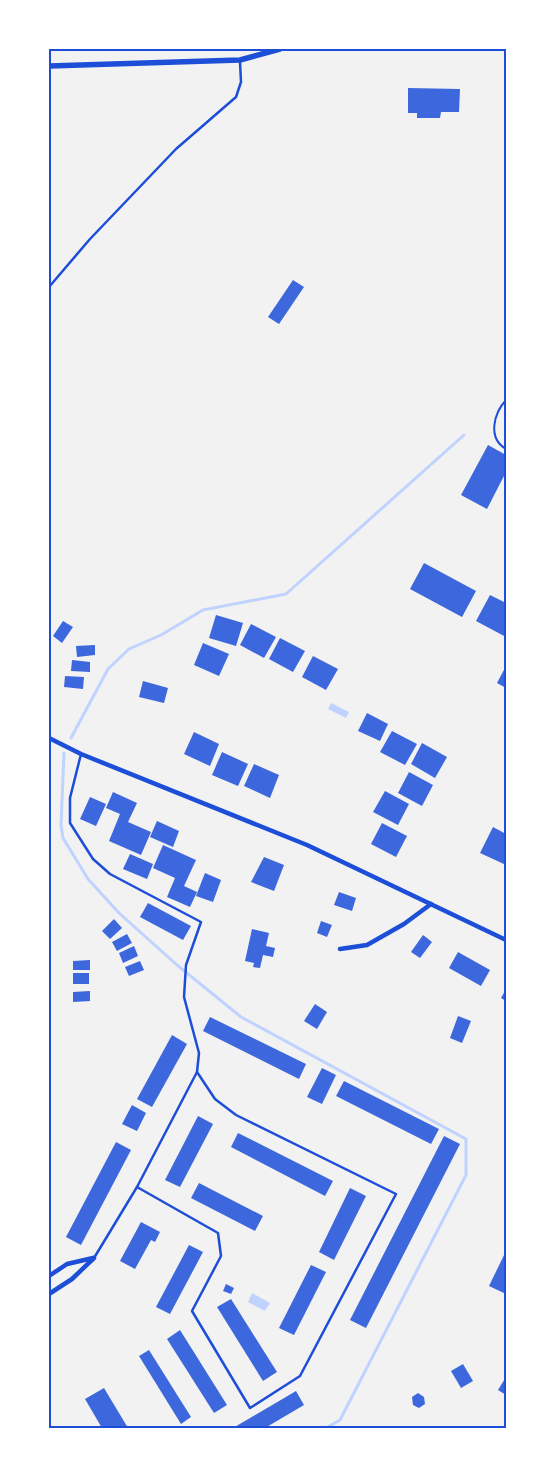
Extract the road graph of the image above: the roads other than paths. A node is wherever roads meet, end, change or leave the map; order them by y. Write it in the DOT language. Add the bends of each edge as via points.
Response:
graph roads {
  1 [pos="280,49"];
  2 [pos="240,60"];
  3 [pos="49,66"];
  4 [pos="49,287"];
  5 [pos="49,738"];
  6 [pos="81,754"];
  7 [pos="431,904"];
  8 [pos="506,940"];
  9 [pos="340,949"];
  10 [pos="197,1072"];
  11 [pos="137,1187"];
  12 [pos="94,1258"];
  13 [pos="49,1276"];
  14 [pos="49,1294"];
  1 -- 2 [label="street"];
  2 -- 3 [label="street"];
  2 -- 4 [label="lane" via="242,82 236,97 176,149"];
  5 -- 6 [label="street"];
  6 -- 7 [label="street" via="308,844"];
  6 -- 10 [label="lane" via="70,798 70,824 93,859 110,874 201,922 186,965 184,997 199,1053"];
  7 -- 8 [label="street"];
  7 -- 9 [label="street" via="367,945"];
  10 -- 11 [label="lane"];
  10 -- 11 [label="lane" via="215,1099 236,1115 396,1194 300,1376 250,1408 192,1311 221,1256 218,1233"];
  11 -- 12 [label="lane"];
  12 -- 13 [label="street" via="68,1264"];
  12 -- 14 [label="street" via="72,1279"];
}
